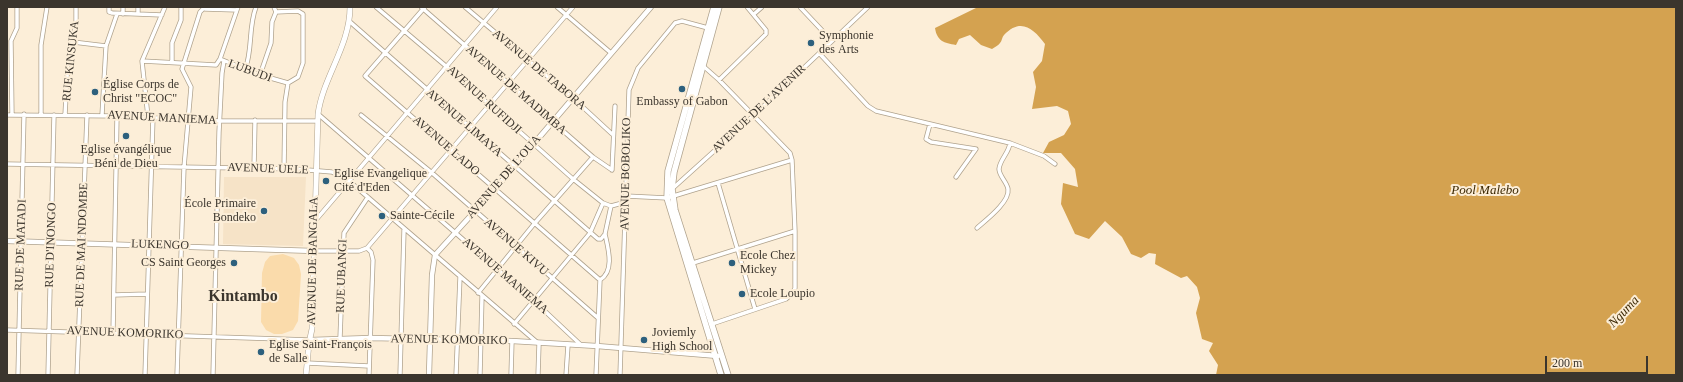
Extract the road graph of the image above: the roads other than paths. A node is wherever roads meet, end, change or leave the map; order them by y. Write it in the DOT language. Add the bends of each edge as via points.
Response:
graph roads {
  1 [pos="17,7"];
  2 [pos="47,7"];
  3 [pos="76,7"];
  4 [pos="109,7"];
  5 [pos="123,7"];
  6 [pos="138,7"];
  7 [pos="165,7"];
  8 [pos="181,7"];
  9 [pos="256,7"];
  10 [pos="274,7"];
  11 [pos="350,7"];
  12 [pos="376,7"];
  13 [pos="465,7"];
  14 [pos="498,7"];
  15 [pos="557,7"];
  16 [pos="574,7"];
  17 [pos="651,7"];
  18 [pos="714,7"];
  19 [pos="719,7"];
  20 [pos="747,7"];
  21 [pos="762,7"];
  22 [pos="800,7"];
  23 [pos="868,7"];
  24 [pos="205,8"];
  25 [pos="237,8"];
  26 [pos="423,8"];
  27 [pos="276,12"];
  28 [pos="117,14"];
  29 [pos="123,14"];
  30 [pos="138,14"];
  31 [pos="754,14"];
  32 [pos="162,15"];
  33 [pos="567,15"];
  34 [pos="350,21"];
  35 [pos="484,23"];
  36 [pos="708,28"];
  37 [pos="404,31"];
  38 [pos="832,41"];
  39 [pos="72,42"];
  40 [pos="465,45"];
  41 [pos="106,46"];
  42 [pos="385,52"];
  43 [pos="611,53"];
  44 [pos="819,53"];
  45 [pos="222,60"];
  46 [pos="142,61"];
  47 [pos="528,61"];
  48 [pos="172,62"];
  49 [pos="184,62"];
  50 [pos="700,65"];
  51 [pos="447,67"];
  52 [pos="245,70"];
  53 [pos="260,75"];
  54 [pos="720,80"];
  55 [pos="508,82"];
  56 [pos="288,83"];
  57 [pos="427,90"];
  58 [pos="573,98"];
  59 [pos="489,104"];
  60 [pos="614,106"];
  61 [pos="408,112"];
  62 [pos="24,114"];
  63 [pos="41,114"];
  64 [pos="318,114"];
  65 [pos="7,115"];
  66 [pos="12,115"];
  67 [pos="54,115"];
  68 [pos="65,115"];
  69 [pos="87,115"];
  70 [pos="102,115"];
  71 [pos="361,115"];
  72 [pos="117,116"];
  73 [pos="753,116"];
  74 [pos="148,117"];
  75 [pos="153,117"];
  76 [pos="189,119"];
  77 [pos="255,120"];
  78 [pos="284,120"];
  79 [pos="220,121"];
  80 [pos="318,121"];
  81 [pos="552,122"];
  82 [pos="930,124"];
  83 [pos="470,127"];
  84 [pos="612,134"];
  85 [pos="388,136"];
  86 [pos="1010,143"];
  87 [pos="533,144"];
  88 [pos="450,151"];
  89 [pos="593,157"];
  90 [pos="368,158"];
  91 [pos="792,160"];
  92 [pos="7,164"];
  93 [pos="23,164"];
  94 [pos="54,164"];
  95 [pos="1056,164"];
  96 [pos="85,166"];
  97 [pos="116,166"];
  98 [pos="152,166"];
  99 [pos="514,166"];
  100 [pos="184,167"];
  101 [pos="219,167"];
  102 [pos="254,168"];
  103 [pos="284,169"];
  104 [pos="315,170"];
  105 [pos="431,172"];
  106 [pos="956,177"];
  107 [pos="573,179"];
  108 [pos="349,181"];
  109 [pos="718,183"];
  110 [pos="495,189"];
  111 [pos="670,194"];
  112 [pos="411,196"];
  113 [pos="626,196"];
  114 [pos="368,197"];
  115 [pos="554,201"];
  116 [pos="626,202"];
  117 [pos="603,203"];
  118 [pos="611,206"];
  119 [pos="475,211"];
  120 [pos="392,218"];
  121 [pos="314,222"];
  122 [pos="534,224"];
  123 [pos="977,228"];
  124 [pos="404,230"];
  125 [pos="795,231"];
  126 [pos="455,232"];
  127 [pos="590,233"];
  128 [pos="605,234"];
  129 [pos="7,241"];
  130 [pos="22,242"];
  131 [pos="50,242"];
  132 [pos="83,243"];
  133 [pos="114,244"];
  134 [pos="149,244"];
  135 [pos="181,246"];
  136 [pos="216,247"];
  137 [pos="515,247"];
  138 [pos="367,248"];
  139 [pos="736,249"];
  140 [pos="314,250"];
  141 [pos="342,252"];
  142 [pos="435,254"];
  143 [pos="570,256"];
  144 [pos="693,262"];
  145 [pos="497,269"];
  146 [pos="460,277"];
  147 [pos="551,278"];
  148 [pos="600,280"];
  149 [pos="478,292"];
  150 [pos="114,294"];
  151 [pos="147,294"];
  152 [pos="482,296"];
  153 [pos="533,300"];
  154 [pos="755,309"];
  155 [pos="598,318"];
  156 [pos="514,324"];
  157 [pos="712,324"];
  158 [pos="7,330"];
  159 [pos="19,331"];
  160 [pos="49,331"];
  161 [pos="79,332"];
  162 [pos="113,333"];
  163 [pos="146,334"];
  164 [pos="178,335"];
  165 [pos="215,336"];
  166 [pos="340,338"];
  167 [pos="370,338"];
  168 [pos="430,339"];
  169 [pos="310,340"];
  170 [pos="401,340"];
  171 [pos="456,341"];
  172 [pos="481,341"];
  173 [pos="512,341"];
  174 [pos="539,344"];
  175 [pos="568,344"];
  176 [pos="581,345"];
  177 [pos="597,346"];
  178 [pos="621,348"];
  179 [pos="722,355"];
  180 [pos="715,357"];
  181 [pos="306,363"];
  182 [pos="369,366"];
  183 [pos="18,375"];
  184 [pos="48,375"];
  185 [pos="77,375"];
  186 [pos="145,375"];
  187 [pos="177,375"];
  188 [pos="213,375"];
  189 [pos="306,375"];
  190 [pos="370,375"];
  191 [pos="400,375"];
  192 [pos="429,375"];
  193 [pos="456,375"];
  194 [pos="480,375"];
  195 [pos="511,375"];
  196 [pos="538,375"];
  197 [pos="566,375"];
  198 [pos="596,375"];
  199 [pos="620,375"];
  200 [pos="721,375"];
  201 [pos="728,375"];
  1 -- 66 [label="street" via="17,28 11,41"];
  2 -- 63 [label="street" via="41,45"];
  3 -- 39 [label="street, RUE KINSUKA" via="76,25"];
  4 -- 28 [label="street" via="110,13"];
  5 -- 29 [label="street"];
  6 -- 30 [label="street"];
  7 -- 32 [label="street"];
  8 -- 48 [label="street" via="181,20 172,41"];
  9 -- 52 [label="street" via="252,20 250,53"];
  10 -- 27 [label="street"];
  11 -- 34 [label="main road, AVENUE DE BANGALA"];
  12 -- 37 [label="street, AVENUE RUFIDJI"];
  13 -- 35 [label="street, AVENUE DE TABORA"];
  14 -- 35 [label="street"];
  15 -- 33 [label="street"];
  16 -- 33 [label="street"];
  17 -- 43 [label="street, AVENUE DE L’OUA"];
  18 -- 36 [label="main road"];
  19 -- 50 [label="main road"];
  20 -- 31 [label="street"];
  21 -- 31 [label="street"];
  22 -- 38 [label="street"];
  23 -- 38 [label="street, AVENUE DE L'AVENIR"];
  24 -- 25 [label="street"];
  24 -- 49 [label="street" via="200,12"];
  25 -- 45 [label="street, LUBUDI"];
  26 -- 37 [label="street"];
  26 -- 40 [label="street, AVENUE DE MADIMBA"];
  27 -- 53 [label="street" via="272,22 271,43"];
  27 -- 56 [label="street" via="299,11 303,14 303,63 298,77"];
  28 -- 29 [label="street"];
  28 -- 41 [label="street"];
  29 -- 30 [label="street"];
  30 -- 32 [label="street"];
  31 -- 54 [label="street" via="766,30 766,34"];
  32 -- 46 [label="street"];
  33 -- 43 [label="street"];
  33 -- 47 [label="street"];
  34 -- 42 [label="street, AVENUE LIMAYA"];
  34 -- 64 [label="main road, AVENUE DE BANGALA"];
  35 -- 40 [label="street"];
  35 -- 47 [label="street, AVENUE DE TABORA"];
  36 -- 50 [label="main road"];
  36 -- 113 [label="street, AVENUE BOBOLIKO" via="678,21 636,71 628,95"];
  37 -- 42 [label="street"];
  37 -- 51 [label="street, AVENUE RUFIDJI"];
  38 -- 44 [label="street, AVENUE DE L'AVENIR"];
  39 -- 41 [label="street"];
  39 -- 68 [label="street, RUE KINSUKA" via="68,59"];
  40 -- 51 [label="street"];
  40 -- 55 [label="street, AVENUE DE MADIMBA"];
  41 -- 70 [label="street"];
  42 -- 57 [label="street, AVENUE LIMAYA"];
  42 -- 61 [label="street, AVENUE LADO" via="365,76"];
  43 -- 58 [label="street, AVENUE DE L’OUA"];
  44 -- 73 [label="street, AVENUE DE L'AVENIR"];
  44 -- 82 [label="street" via="868,106 876,111"];
  45 -- 49 [label="street" via="216,65"];
  45 -- 52 [label="street, LUBUDI"];
  45 -- 79 [label="street"];
  46 -- 48 [label="street"];
  46 -- 74 [label="street"];
  47 -- 55 [label="street"];
  47 -- 58 [label="street, AVENUE DE TABORA"];
  48 -- 49 [label="street"];
  49 -- 76 [label="street" via="182,72 190,87"];
  50 -- 54 [label="street"];
  50 -- 111 [label="main road" via="668,172"];
  51 -- 57 [label="street"];
  51 -- 59 [label="street, AVENUE RUFIDJI"];
  52 -- 53 [label="street, LUBUDI"];
  53 -- 56 [label="street, LUBUDI"];
  54 -- 73 [label="street"];
  55 -- 59 [label="street"];
  55 -- 81 [label="street, AVENUE DE MADIMBA"];
  56 -- 78 [label="street"];
  57 -- 61 [label="street"];
  57 -- 83 [label="street, AVENUE LIMAYA"];
  58 -- 81 [label="street, AVENUE DE L’OUA"];
  58 -- 84 [label="street, AVENUE DE TABORA"];
  59 -- 83 [label="street"];
  59 -- 87 [label="street, AVENUE RUFIDJI"];
  60 -- 84 [label="street"];
  61 -- 85 [label="street"];
  61 -- 88 [label="street, AVENUE LADO"];
  62 -- 63 [label="street, AVENUE MANIEMA"];
  62 -- 66 [label="street, AVENUE MANIEMA"];
  62 -- 93 [label="street, RUE DE MATADI"];
  63 -- 67 [label="street, AVENUE MANIEMA"];
  64 -- 80 [label="main road, AVENUE DE BANGALA"];
  64 -- 90 [label="street, AVENUE MANIEMA"];
  65 -- 66 [label="street, AVENUE MANIEMA"];
  67 -- 68 [label="street, AVENUE MANIEMA"];
  67 -- 94 [label="street, RUE D'INONGO"];
  68 -- 69 [label="street, AVENUE MANIEMA"];
  69 -- 70 [label="street, AVENUE MANIEMA"];
  69 -- 96 [label="street, RUE DE MAI NDOMBE"];
  70 -- 72 [label="street, AVENUE MANIEMA"];
  71 -- 85 [label="street, AVENUE KIVU"];
  72 -- 74 [label="street, AVENUE MANIEMA"];
  72 -- 97 [label="street"];
  73 -- 91 [label="street" via="786,149"];
  73 -- 111 [label="street, AVENUE DE L'AVENIR"];
  74 -- 75 [label="street, AVENUE MANIEMA"];
  75 -- 76 [label="street, AVENUE MANIEMA"];
  75 -- 98 [label="street"];
  76 -- 79 [label="street, AVENUE MANIEMA"];
  76 -- 100 [label="street"];
  77 -- 78 [label="street, AVENUE MANIEMA"];
  77 -- 79 [label="street, AVENUE MANIEMA"];
  77 -- 102 [label="street"];
  78 -- 80 [label="street, AVENUE MANIEMA"];
  78 -- 103 [label="street"];
  79 -- 101 [label="street"];
  80 -- 104 [label="main road, AVENUE DE BANGALA"];
  81 -- 87 [label="street, AVENUE DE L’OUA"];
  81 -- 89 [label="street, AVENUE DE MADIMBA"];
  82 -- 86 [label="street"];
  82 -- 106 [label="street" via="926,139 931,142 976,149"];
  83 -- 88 [label="street"];
  83 -- 99 [label="street, AVENUE LIMAYA"];
  84 -- 89 [label="street, AVENUE DE MADIMBA" via="612,170"];
  85 -- 90 [label="street"];
  85 -- 105 [label="street, AVENUE KIVU"];
  86 -- 95 [label="street" via="1044,156"];
  86 -- 123 [label="street" via="999,172 1008,189 1007,196"];
  87 -- 99 [label="street, AVENUE DE L’OUA"];
  87 -- 107 [label="street, AVENUE RUFIDJI"];
  88 -- 105 [label="street"];
  88 -- 110 [label="street, AVENUE LADO"];
  89 -- 107 [label="street"];
  90 -- 108 [label="street"];
  90 -- 112 [label="street, AVENUE MANIEMA"];
  91 -- 109 [label="street"];
  91 -- 125 [label="street"];
  92 -- 93 [label="street, AVENUE UELE"];
  93 -- 94 [label="street, AVENUE UELE"];
  93 -- 130 [label="street, RUE DE MATADI"];
  94 -- 96 [label="street, AVENUE UELE"];
  94 -- 131 [label="street, RUE D'INONGO"];
  96 -- 97 [label="street, AVENUE UELE"];
  96 -- 132 [label="street, RUE DE MAI NDOMBE"];
  97 -- 98 [label="street, AVENUE UELE"];
  97 -- 133 [label="street"];
  98 -- 100 [label="street, AVENUE UELE"];
  98 -- 134 [label="street"];
  99 -- 110 [label="street, AVENUE DE L’OUA"];
  99 -- 115 [label="street, AVENUE LIMAYA"];
  100 -- 101 [label="street, AVENUE UELE"];
  100 -- 135 [label="street"];
  101 -- 102 [label="street, AVENUE UELE"];
  101 -- 136 [label="street"];
  102 -- 103 [label="street, AVENUE UELE"];
  103 -- 104 [label="street, AVENUE UELE"];
  104 -- 108 [label="street, AVENUE UELE" via="336,173"];
  104 -- 121 [label="main road, AVENUE DE BANGALA"];
  105 -- 112 [label="street"];
  105 -- 119 [label="street, AVENUE KIVU"];
  107 -- 115 [label="street"];
  107 -- 117 [label="street, AVENUE RUFIDJI"];
  108 -- 114 [label="street, AVENUE UELE"];
  108 -- 121 [label="street"];
  109 -- 111 [label="street"];
  109 -- 139 [label="street"];
  110 -- 119 [label="street, AVENUE DE L’OUA"];
  110 -- 122 [label="street, AVENUE LADO"];
  111 -- 113 [label="street"];
  111 -- 144 [label="main road"];
  111 -- 180 [label="main road"];
  112 -- 120 [label="street"];
  112 -- 126 [label="street, AVENUE MANIEMA"];
  113 -- 116 [label="street, AVENUE BOBOLIKO"];
  114 -- 120 [label="street, AVENUE UELE"];
  114 -- 141 [label="street, RUE UBANGI" via="345,230"];
  115 -- 122 [label="street"];
  115 -- 127 [label="street, AVENUE LIMAYA"];
  116 -- 118 [label="street"];
  116 -- 178 [label="street, AVENUE BOBOLIKO"];
  117 -- 118 [label="street, AVENUE RUFIDJI"];
  117 -- 127 [label="street"];
  118 -- 128 [label="street"];
  119 -- 126 [label="street, AVENUE DE L’OUA"];
  119 -- 137 [label="street, AVENUE KIVU"];
  120 -- 124 [label="street, AVENUE UELE"];
  120 -- 138 [label="street"];
  121 -- 140 [label="main road, AVENUE DE BANGALA"];
  122 -- 137 [label="street"];
  122 -- 143 [label="street, AVENUE LADO"];
  124 -- 142 [label="street, AVENUE UELE"];
  124 -- 170 [label="street"];
  125 -- 139 [label="street"];
  125 -- 154 [label="street" via="795,288 792,294 786,299"];
  126 -- 142 [label="street, AVENUE DE L’OUA"];
  126 -- 145 [label="street, AVENUE MANIEMA"];
  127 -- 128 [label="street, AVENUE LIMAYA" via="598,240"];
  127 -- 143 [label="street"];
  128 -- 148 [label="street" via="609,253 608,271"];
  129 -- 130 [label="street, LUKENGO"];
  130 -- 131 [label="street, LUKENGO"];
  130 -- 159 [label="street, RUE DE MATADI"];
  131 -- 132 [label="street, LUKENGO"];
  131 -- 160 [label="street, RUE D'INONGO"];
  132 -- 133 [label="street, LUKENGO"];
  132 -- 161 [label="street, RUE DE MAI NDOMBE"];
  133 -- 134 [label="street, LUKENGO"];
  133 -- 150 [label="street"];
  134 -- 135 [label="street, LUKENGO"];
  134 -- 151 [label="street"];
  135 -- 136 [label="street, LUKENGO"];
  135 -- 164 [label="street"];
  136 -- 140 [label="street, LUKENGO"];
  136 -- 165 [label="street"];
  137 -- 145 [label="street"];
  137 -- 147 [label="street, AVENUE KIVU"];
  138 -- 141 [label="street" via="359,252"];
  138 -- 167 [label="street" via="373,260"];
  139 -- 144 [label="street"];
  139 -- 154 [label="street"];
  140 -- 141 [label="street"];
  140 -- 169 [label="main road, AVENUE DE BANGALA"];
  141 -- 166 [label="street, RUE UBANGI"];
  142 -- 146 [label="street, AVENUE UELE"];
  142 -- 168 [label="street"];
  143 -- 147 [label="street"];
  143 -- 148 [label="street, AVENUE LADO"];
  144 -- 157 [label="main road"];
  145 -- 149 [label="street"];
  145 -- 153 [label="street, AVENUE MANIEMA"];
  146 -- 149 [label="street, AVENUE UELE"];
  146 -- 171 [label="street"];
  147 -- 153 [label="street"];
  147 -- 155 [label="street, AVENUE KIVU"];
  148 -- 155 [label="street"];
  149 -- 152 [label="street, AVENUE UELE"];
  150 -- 151 [label="street"];
  150 -- 162 [label="street"];
  151 -- 163 [label="street"];
  152 -- 156 [label="street, AVENUE UELE"];
  152 -- 172 [label="street"];
  153 -- 156 [label="street"];
  153 -- 176 [label="street, AVENUE MANIEMA"];
  154 -- 157 [label="street"];
  155 -- 177 [label="street"];
  156 -- 174 [label="street, AVENUE UELE"];
  157 -- 179 [label="main road"];
  158 -- 159 [label="street, AVENUE KOMORIKO"];
  159 -- 160 [label="street, AVENUE KOMORIKO"];
  159 -- 183 [label="street, RUE DE MATADI"];
  160 -- 161 [label="street, AVENUE KOMORIKO"];
  160 -- 184 [label="street, RUE D'INONGO"];
  161 -- 162 [label="street, AVENUE KOMORIKO"];
  161 -- 185 [label="street, RUE DE MAI NDOMBE"];
  162 -- 163 [label="street, AVENUE KOMORIKO"];
  163 -- 164 [label="street, AVENUE KOMORIKO"];
  163 -- 186 [label="street"];
  164 -- 165 [label="street, AVENUE KOMORIKO"];
  164 -- 187 [label="street"];
  165 -- 169 [label="street, AVENUE KOMORIKO"];
  165 -- 188 [label="street"];
  166 -- 167 [label="street, AVENUE KOMORIKO"];
  166 -- 169 [label="street, AVENUE KOMORIKO"];
  167 -- 170 [label="street, AVENUE KOMORIKO"];
  167 -- 182 [label="street"];
  168 -- 170 [label="street, AVENUE KOMORIKO"];
  168 -- 171 [label="street, AVENUE KOMORIKO"];
  168 -- 192 [label="street"];
  169 -- 181 [label="main road, AVENUE DE BANGALA"];
  170 -- 191 [label="street"];
  171 -- 172 [label="street, AVENUE KOMORIKO"];
  171 -- 193 [label="street"];
  172 -- 173 [label="street, AVENUE KOMORIKO"];
  172 -- 194 [label="street"];
  173 -- 174 [label="street, AVENUE KOMORIKO"];
  173 -- 195 [label="street"];
  174 -- 175 [label="street, AVENUE KOMORIKO"];
  174 -- 196 [label="street"];
  175 -- 176 [label="street, AVENUE KOMORIKO"];
  175 -- 197 [label="street"];
  176 -- 177 [label="street, AVENUE KOMORIKO"];
  177 -- 178 [label="street, AVENUE KOMORIKO"];
  177 -- 198 [label="street"];
  178 -- 180 [label="street, AVENUE KOMORIKO" via="708,354"];
  178 -- 199 [label="street, AVENUE BOBOLIKO"];
  179 -- 180 [label="street, AVENUE KOMORIKO"];
  179 -- 201 [label="main road"];
  180 -- 200 [label="main road"];
  181 -- 182 [label="street"];
  181 -- 189 [label="main road, AVENUE DE BANGALA"];
  182 -- 190 [label="street"];
}
